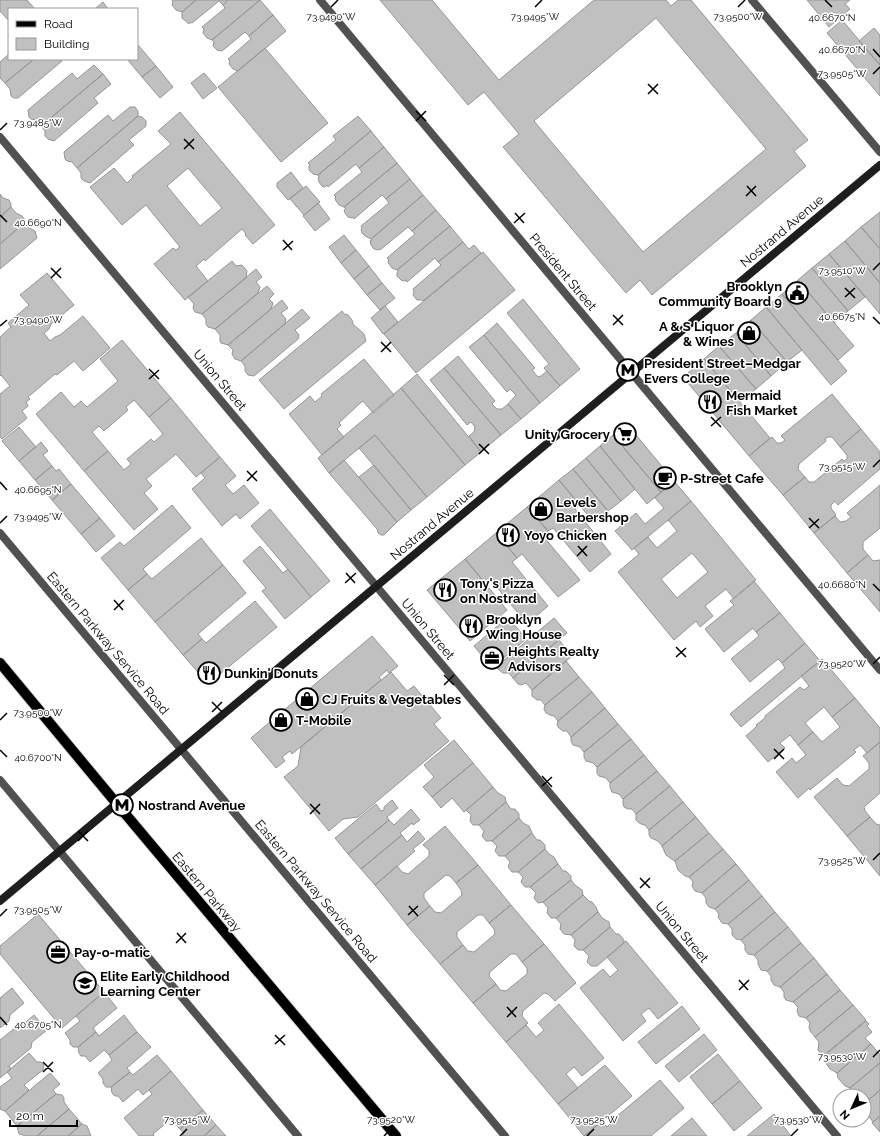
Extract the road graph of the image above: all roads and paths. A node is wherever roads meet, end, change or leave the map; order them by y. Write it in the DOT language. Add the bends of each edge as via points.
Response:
graph roads {
  1 [pos="320,0"];
  2 [pos="752,0"];
  3 [pos="0,137"];
  4 [pos="880,152"];
  5 [pos="880,165"];
  6 [pos="632,373"];
  7 [pos="0,533"];
  8 [pos="376,586"];
  9 [pos="0,663"];
  10 [pos="880,670"];
  11 [pos="181,750"];
  12 [pos="0,780"];
  13 [pos="117,804"];
  14 [pos="59,852"];
  15 [pos="0,901"];
  16 [pos="298,1136"];
  17 [pos="396,1136"];
  18 [pos="505,1136"];
  19 [pos="837,1136"];
  1 -- 6 [label="street, President Street"];
  2 -- 4 [label="street"];
  3 -- 8 [label="street, Union Street"];
  5 -- 6 [label="main road, Nostrand Avenue"];
  6 -- 8 [label="main road, Nostrand Avenue"];
  6 -- 10 [label="street, President Street"];
  7 -- 11 [label="street, Eastern Parkway Service Road"];
  8 -- 11 [label="main road, Nostrand Avenue"];
  8 -- 19 [label="street, Union Street"];
  9 -- 13 [label="main road, Eastern Parkway"];
  11 -- 13 [label="main road, Nostrand Avenue"];
  11 -- 18 [label="street, Eastern Parkway Service Road"];
  12 -- 14 [label="street"];
  13 -- 14 [label="main road, Nostrand Avenue"];
  13 -- 17 [label="main road, Eastern Parkway"];
  14 -- 15 [label="main road, Nostrand Avenue"];
  14 -- 16 [label="street"];
}
